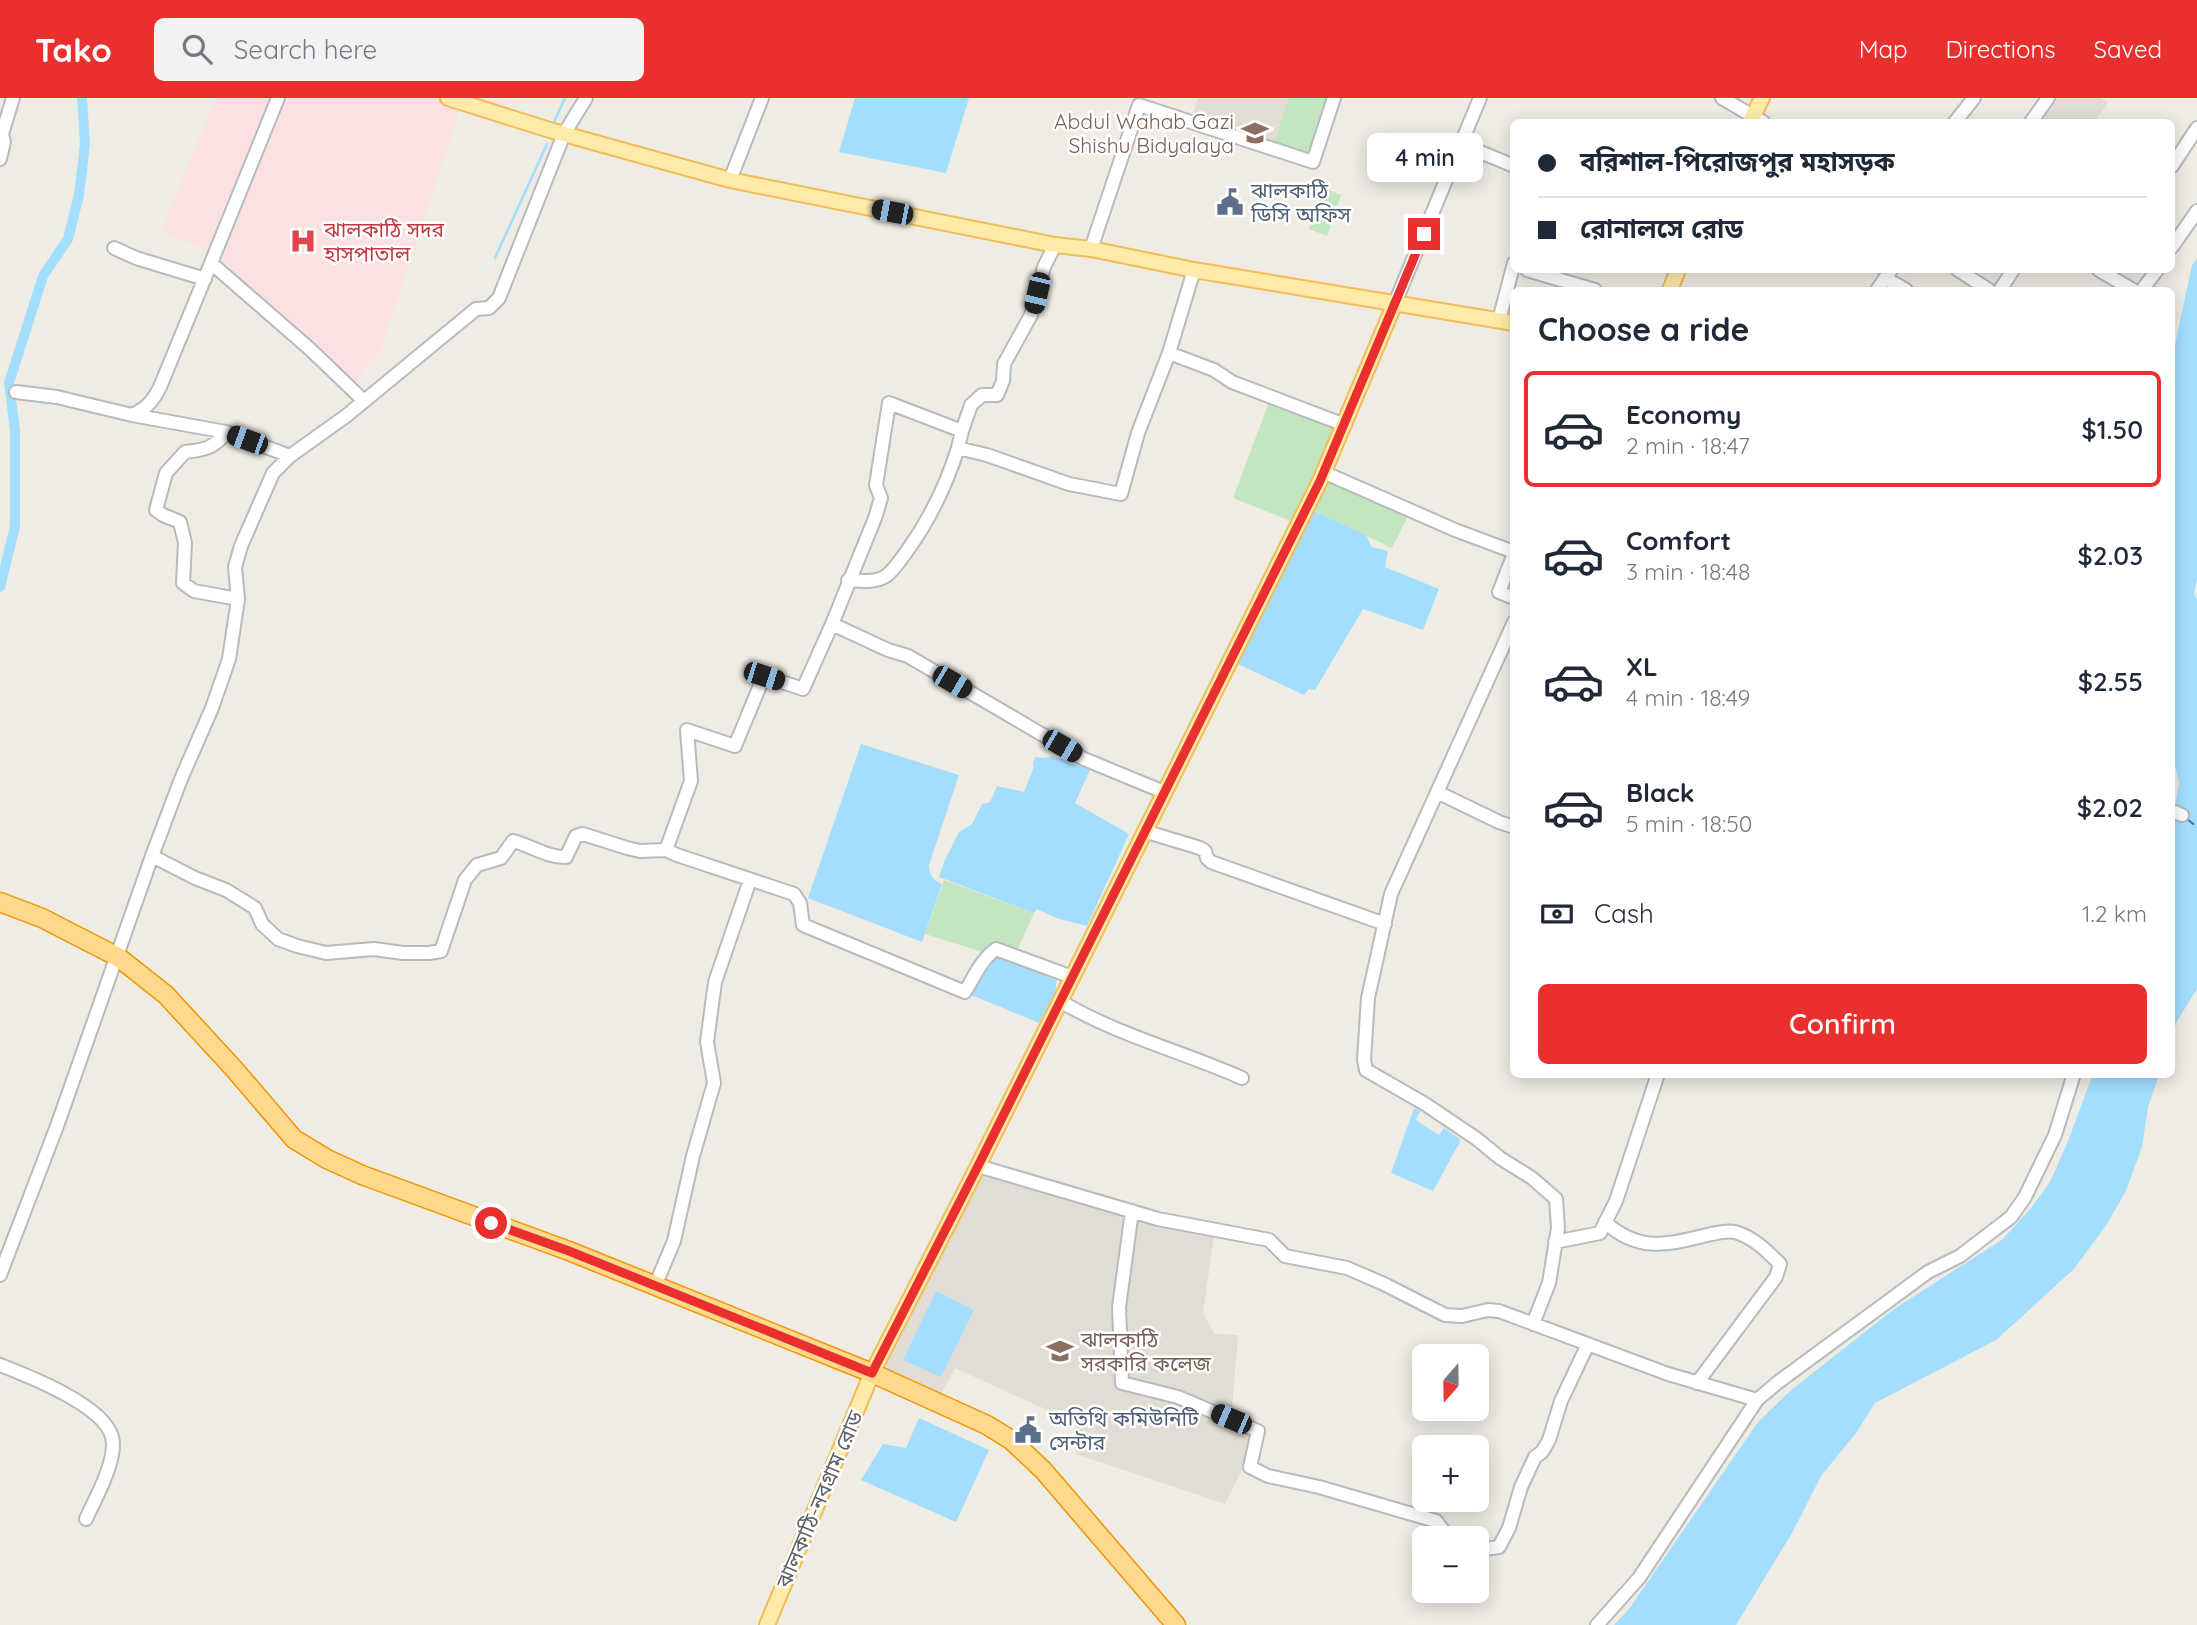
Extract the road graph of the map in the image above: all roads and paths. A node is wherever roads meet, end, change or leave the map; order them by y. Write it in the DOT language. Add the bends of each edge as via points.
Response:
graph roads {
  1 [pos="13,98"];
  2 [pos="278,98"];
  3 [pos="448,98"];
  4 [pos="586,98"];
  5 [pos="762,98"];
  6 [pos="1334,98"];
  7 [pos="1480,98"];
  8 [pos="1722,98"];
  9 [pos="1762,98"];
  10 [pos="1974,98"];
  11 [pos="2048,98"];
  12 [pos="1754,119"];
  13 [pos="1755,119"];
  14 [pos="1957,119"];
  15 [pos="2033,119"];
  16 [pos="2197,128"];
  17 [pos="564,134"];
  18 [pos="1461,144"];
  19 [pos="0,159"];
  20 [pos="2175,161"];
  21 [pos="1510,164"];
  22 [pos="730,180"];
  23 [pos="2197,211"];
  24 [pos="2175,243"];
  25 [pos="1055,245"];
  26 [pos="114,248"];
  27 [pos="1091,249"];
  28 [pos="211,262"];
  29 [pos="1194,270"];
  30 [pos="1537,273"];
  31 [pos="1963,273"];
  32 [pos="2104,273"];
  33 [pos="1888,274"];
  34 [pos="205,279"];
  35 [pos="1585,287"];
  36 [pos="1903,287"];
  37 [pos="1984,287"];
  38 [pos="2128,287"];
  39 [pos="1510,294"];
  40 [pos="1395,303"];
  41 [pos="1506,322"];
  42 [pos="1169,354"];
  43 [pos="16,392"];
  44 [pos="364,401"];
  45 [pos="132,415"];
  46 [pos="1345,425"];
  47 [pos="962,431"];
  48 [pos="226,432"];
  49 [pos="958,448"];
  50 [pos="290,456"];
  51 [pos="1323,471"];
  52 [pos="1510,551"];
  53 [pos="1510,563"];
  54 [pos="848,580"];
  55 [pos="1510,596"];
  56 [pos="238,599"];
  57 [pos="832,624"];
  58 [pos="1510,631"];
  59 [pos="1164,792"];
  60 [pos="1437,792"];
  61 [pos="1510,826"];
  62 [pos="1144,831"];
  63 [pos="666,850"];
  64 [pos="152,856"];
  65 [pos="750,880"];
  66 [pos="0,902"];
  67 [pos="1385,924"];
  68 [pos="118,957"];
  69 [pos="1072,977"];
  70 [pos="1060,1001"];
  71 [pos="1241,1078"];
  72 [pos="1657,1078"];
  73 [pos="2073,1078"];
  74 [pos="978,1166"];
  75 [pos="1132,1211"];
  76 [pos="1605,1222"];
  77 [pos="1555,1242"];
  78 [pos="0,1275"];
  79 [pos="655,1286"];
  80 [pos="1533,1324"];
  81 [pos="1588,1344"];
  82 [pos="0,1365"];
  83 [pos="872,1373"];
  84 [pos="1697,1382"];
  85 [pos="1757,1400"];
  86 [pos="86,1519"];
  87 [pos="1440,1526"];
  88 [pos="1489,1549"];
  89 [pos="767,1625"];
  90 [pos="1176,1625"];
  91 [pos="1597,1625"];
  1 -- 19 [label="street"];
  2 -- 28 [label="street"];
  3 -- 17 [label="main road"];
  4 -- 17 [label="street"];
  5 -- 22 [label="street"];
  6 -- 27 [label="street" via="1313,162 1139,105"];
  7 -- 18 [label="street"];
  8 -- 12 [label="street"];
  9 -- 13 [label="main road"];
  10 -- 14 [label="street"];
  11 -- 15 [label="street"];
  16 -- 20 [label="street"];
  17 -- 22 [label="main road"];
  17 -- 44 [label="street" via="499,298 489,308 476,309"];
  18 -- 21 [label="street"];
  18 -- 40 [label="street"];
  22 -- 25 [label="main road"];
  23 -- 24 [label="street"];
  25 -- 27 [label="main road"];
  25 -- 47 [label="street" via="1031,315 1004,364 997,395 982,395 971,405"];
  26 -- 34 [label="street"];
  27 -- 29 [label="main road"];
  28 -- 34 [label="street"];
  28 -- 44 [label="street"];
  29 -- 40 [label="main road"];
  29 -- 42 [label="street"];
  30 -- 35 [label="street"];
  31 -- 37 [label="street"];
  32 -- 38 [label="street"];
  33 -- 36 [label="street"];
  34 -- 45 [label="street" via="154,400"];
  39 -- 41 [label="street"];
  40 -- 41 [label="main road"];
  40 -- 46 [label="main road, ঝালকাঠি-নবগ্রাম রোড"];
  42 -- 46 [label="street"];
  42 -- 49 [label="street" via="1138,433 1121,494 1069,484"];
  43 -- 45 [label="street"];
  44 -- 50 [label="street"];
  45 -- 48 [label="street"];
  46 -- 51 [label="main road, ঝালকাঠি-নবগ্রাম রোড"];
  47 -- 49 [label="street"];
  47 -- 54 [label="street" via="889,403 876,485 881,499"];
  48 -- 50 [label="street"];
  48 -- 56 [label="street" via="205,450 185,452 166,473 156,510 180,522 185,543 183,583 194,591"];
  49 -- 54 [label="street" via="936,506 898,563 884,577"];
  50 -- 56 [label="street" via="273,473 241,546 235,567"];
  51 -- 52 [label="street"];
  51 -- 59 [label="main road, ঝালকাঠি-নবগ্রাম রোড"];
  53 -- 55 [label="street" via="1499,592"];
  54 -- 57 [label="street"];
  56 -- 64 [label="street" via="229,659"];
  57 -- 59 [label="street" via="908,656 1084,759"];
  57 -- 63 [label="street" via="803,689 764,676 735,746 687,730 691,781"];
  58 -- 60 [label="street"];
  59 -- 62 [label="main road, ঝালকাঠি-নবগ্রাম রোড"];
  60 -- 61 [label="street"];
  60 -- 67 [label="street" via="1391,894"];
  62 -- 67 [label="street" via="1200,848 1211,862"];
  62 -- 69 [label="main road, ঝালকাঠি-নবগ্রাম রোড"];
  63 -- 64 [label="street" via="640,850 583,834 576,836 566,857 557,858 513,841 501,859 477,865 466,880 441,951 429,953 374,949 327,953 278,939 262,924 255,908"];
  63 -- 65 [label="street"];
  64 -- 68 [label="street"];
  65 -- 69 [label="street" via="794,894 803,925 965,992 996,949"];
  65 -- 79 [label="street" via="715,982 707,1042 714,1083 674,1241"];
  66 -- 68 [label="highway"];
  67 -- 77 [label="street" via="1368,998 1366,1070 1436,1111 1556,1199"];
  68 -- 78 [label="street"];
  68 -- 79 [label="highway" via="166,995 294,1139 362,1175"];
  69 -- 70 [label="main road, ঝালকাঠি-নবগ্রাম রোড"];
  70 -- 71 [label="street" via="1125,1034"];
  70 -- 74 [label="main road, ঝালকাঠি-নবগ্রাম রোড"];
  72 -- 76 [label="street"];
  73 -- 85 [label="street" via="2054,1135 2011,1217 1960,1256 1928,1272"];
  74 -- 75 [label="street"];
  74 -- 83 [label="main road, ঝালকাঠি-নবগ্রাম রোড"];
  75 -- 80 [label="street" via="1269,1240 1285,1256 1347,1268 1445,1315 1499,1311"];
  75 -- 87 [label="street" via="1119,1307 1122,1383 1187,1401 1258,1431 1250,1467 1268,1476 1436,1521"];
  76 -- 77 [label="street" via="1600,1233"];
  76 -- 84 [label="street" via="1632,1240 1650,1245 1733,1231 1752,1239 1780,1264 1776,1277"];
  77 -- 80 [label="street" via="1549,1283"];
  79 -- 83 [label="highway"];
  80 -- 81 [label="street"];
  81 -- 84 [label="street"];
  81 -- 88 [label="street" via="1549,1440 1521,1487 1509,1528 1499,1548"];
  82 -- 86 [label="street" via="50,1384 97,1415 108,1429 110,1461"];
  83 -- 89 [label="main road, ঝালকাঠি-নবগ্রাম রোড"];
  83 -- 90 [label="highway" via="987,1424 1011,1440 1043,1470"];
  84 -- 85 [label="street"];
  85 -- 91 [label="street" via="1639,1578"];
}
